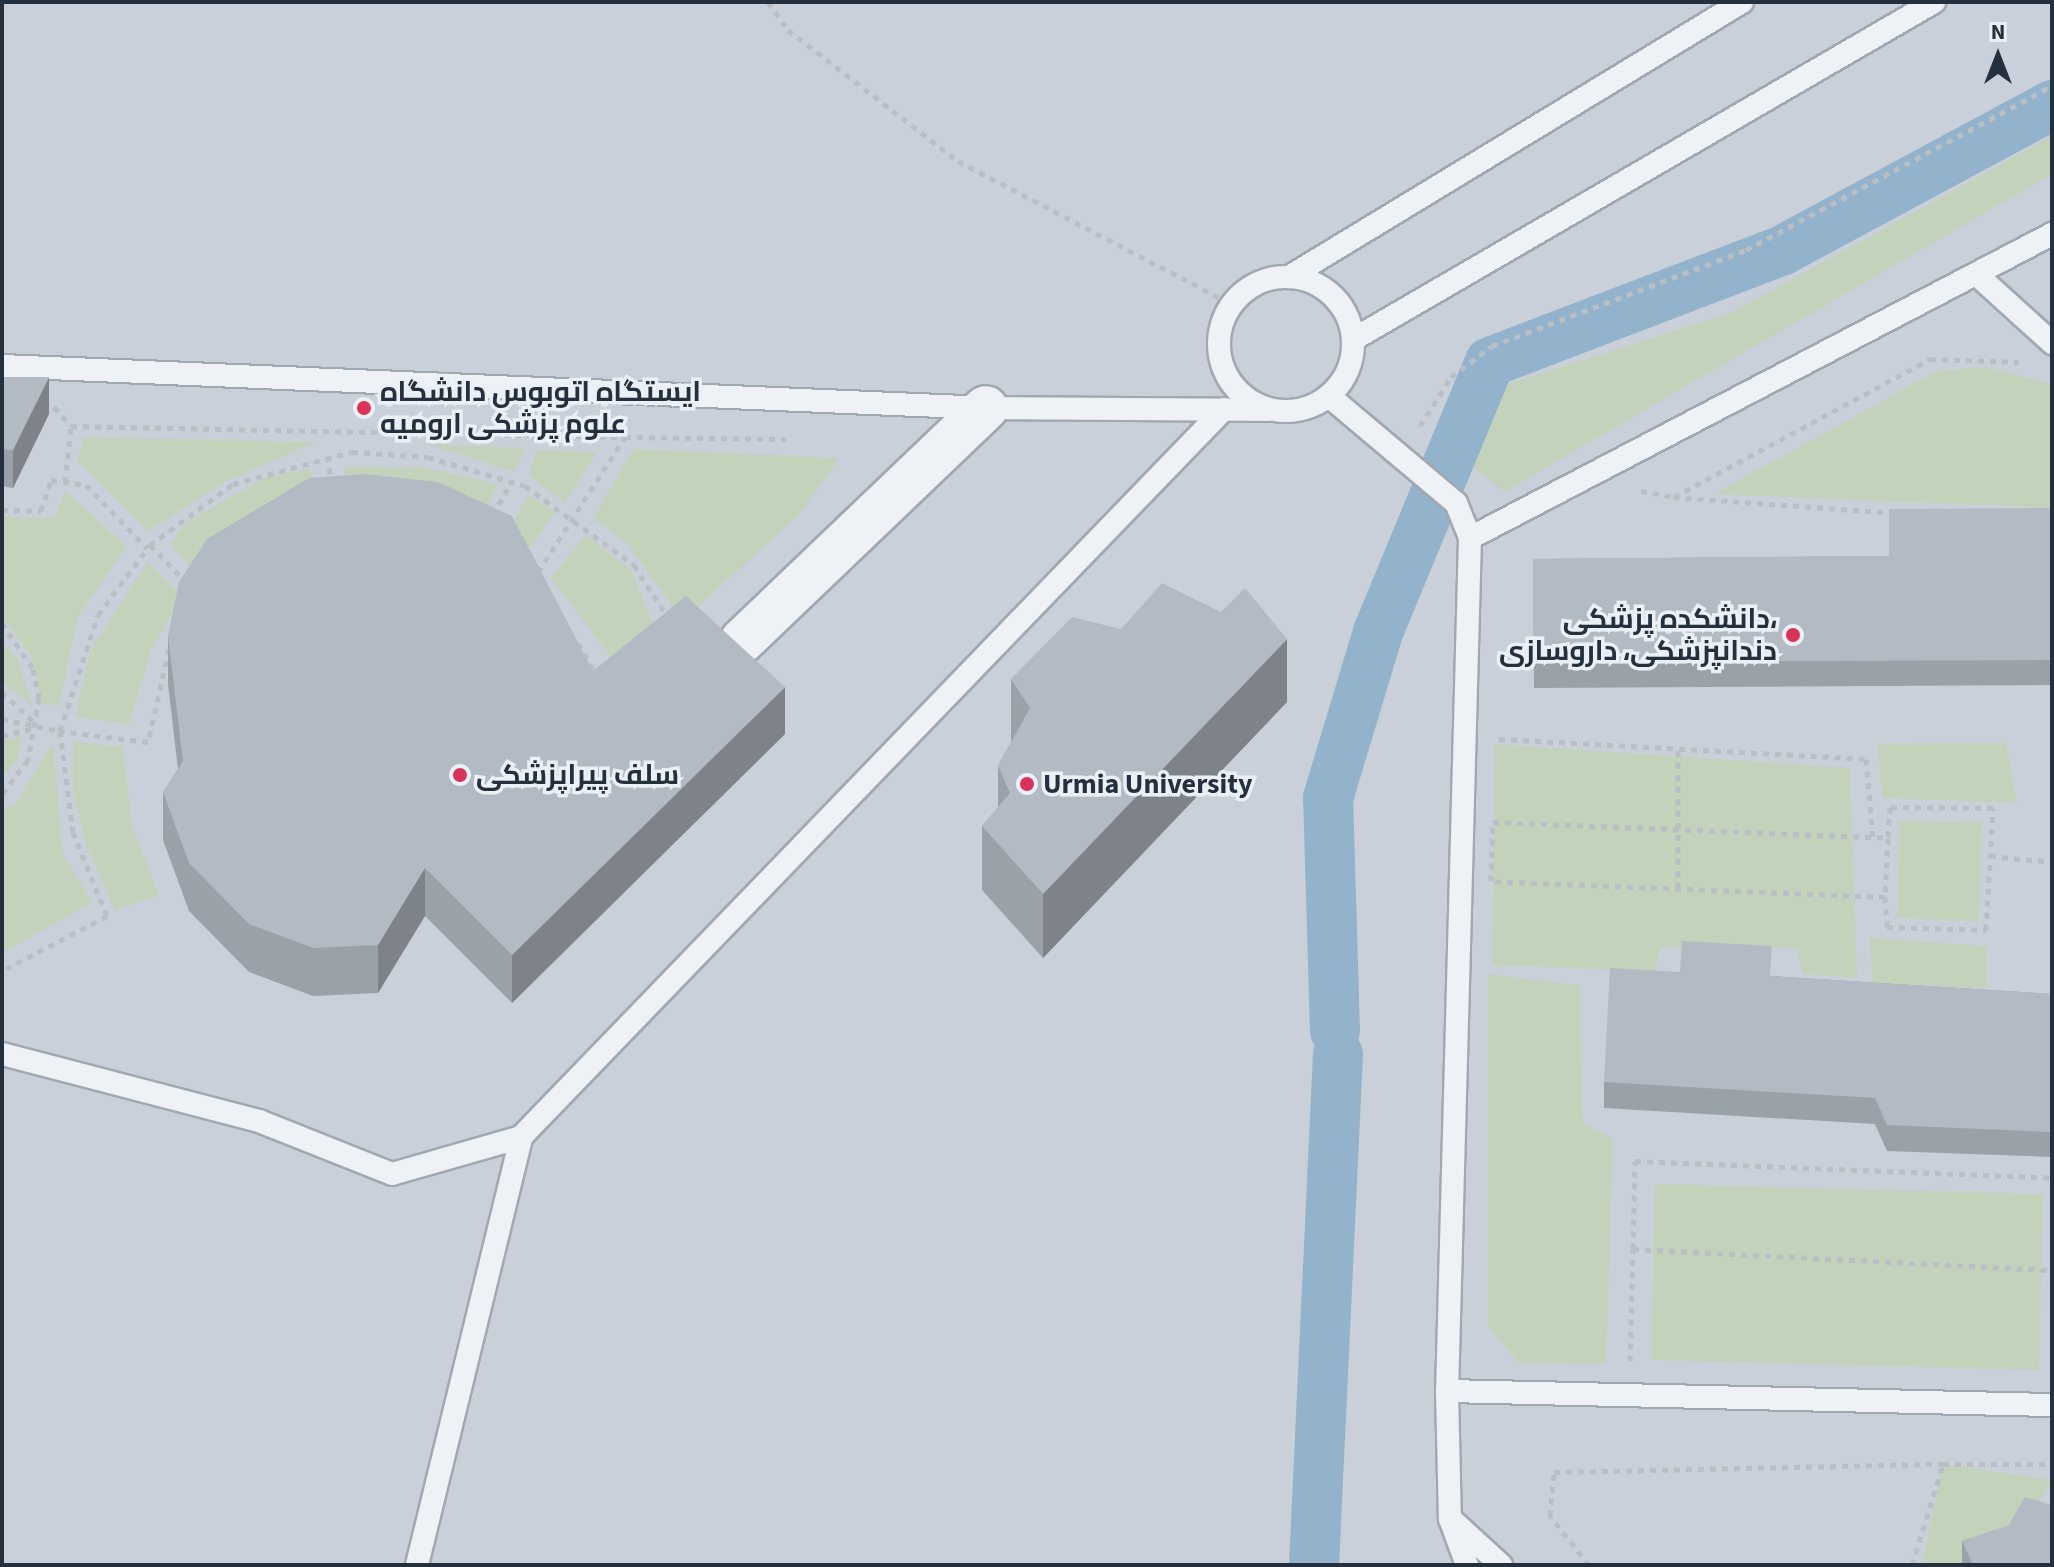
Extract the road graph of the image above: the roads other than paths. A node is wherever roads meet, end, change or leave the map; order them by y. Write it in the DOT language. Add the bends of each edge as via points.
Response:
graph roads {
  1 [pos="1742,2"];
  2 [pos="1934,2"];
  3 [pos="2052,234"];
  4 [pos="1976,274"];
  5 [pos="1289,277"];
  6 [pos="1354,339"];
  7 [pos="2052,343"];
  8 [pos="2,366"];
  9 [pos="1330,397"];
  10 [pos="986,408"];
  11 [pos="1224,409"];
  12 [pos="1268,410"];
  13 [pos="1470,538"];
  14 [pos="742,641"];
  15 [pos="2,1054"];
  16 [pos="521,1137"];
  17 [pos="1447,1391"];
  18 [pos="2052,1405"];
  19 [pos="1450,1519"];
  20 [pos="417,1565"];
  21 [pos="1467,1565"];
  22 [pos="1501,1565"];
  1 -- 5 [label="lane"];
  2 -- 6 [label="lane"];
  3 -- 4 [label="lane"];
  4 -- 7 [label="lane"];
  4 -- 13 [label="lane"];
  5 -- 6 [label="lane" via="1320,285 1344,308"];
  5 -- 12 [label="lane" via="1256,283 1232,304 1219,334 1221,367 1239,394"];
  6 -- 9 [label="lane" via="1349,371"];
  8 -- 10 [label="lane"];
  9 -- 12 [label="lane" via="1301,411"];
  9 -- 13 [label="lane" via="1393,457 1456,503"];
  10 -- 11 [label="lane"];
  10 -- 14 [label="street"];
  11 -- 12 [label="lane"];
  11 -- 16 [label="lane"];
  13 -- 17 [label="lane"];
  15 -- 16 [label="lane" via="259,1121 392,1174"];
  16 -- 20 [label="lane"];
  17 -- 18 [label="lane"];
  17 -- 19 [label="lane"];
  19 -- 21 [label="lane"];
  19 -- 22 [label="lane"];
}
